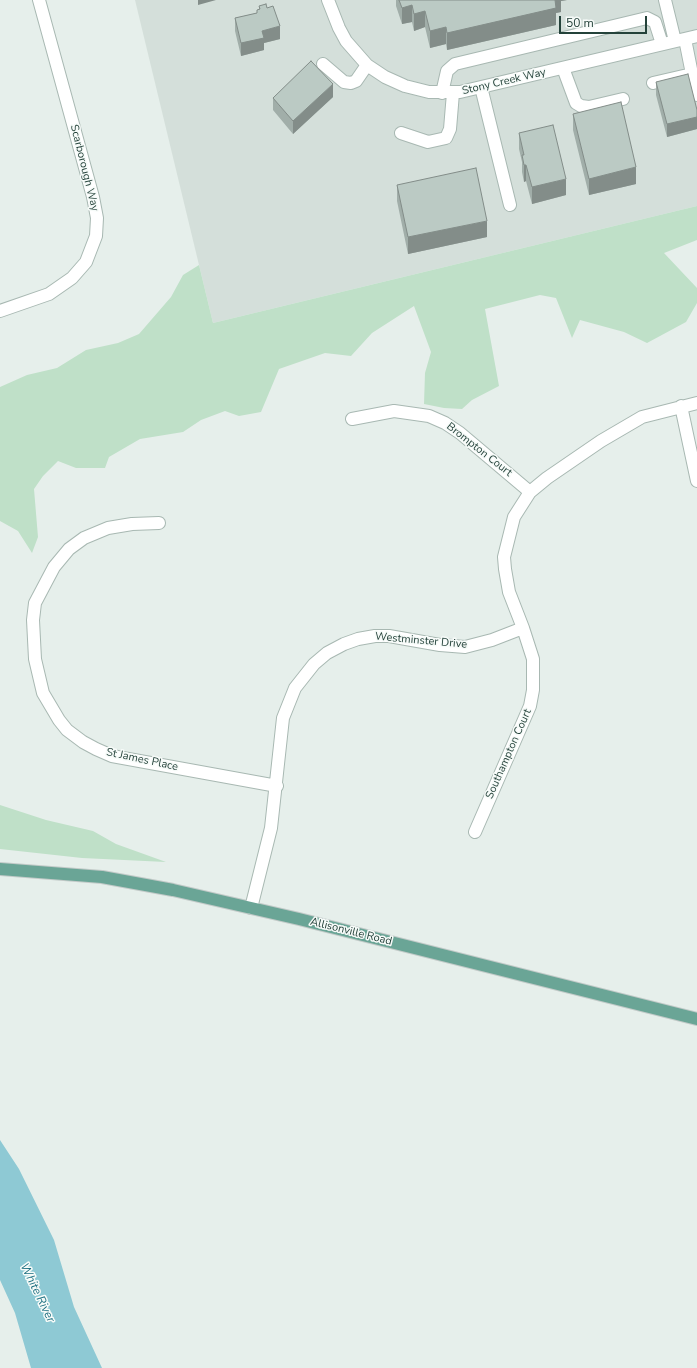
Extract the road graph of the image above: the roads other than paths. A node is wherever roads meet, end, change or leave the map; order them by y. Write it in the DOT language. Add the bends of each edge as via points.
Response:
graph roads {
  1 [pos="39,0"];
  2 [pos="328,0"];
  3 [pos="665,0"];
  4 [pos="697,36"];
  5 [pos="680,40"];
  6 [pos="662,44"];
  7 [pos="323,64"];
  8 [pos="367,64"];
  9 [pos="563,68"];
  10 [pos="692,74"];
  11 [pos="653,83"];
  12 [pos="481,87"];
  13 [pos="448,93"];
  14 [pos="697,95"];
  15 [pos="623,99"];
  16 [pos="401,133"];
  17 [pos="510,205"];
  18 [pos="0,311"];
  19 [pos="697,402"];
  20 [pos="681,406"];
  21 [pos="352,419"];
  22 [pos="697,481"];
  23 [pos="530,492"];
  24 [pos="159,524"];
  25 [pos="524,628"];
  26 [pos="277,786"];
  27 [pos="475,832"];
  28 [pos="0,869"];
  29 [pos="251,908"];
  30 [pos="697,1019"];
  1 -- 18 [label="street, Scarborough Way" via="93,197 97,218 96,236 86,262 72,278 49,294"];
  2 -- 8 [label="street, Stony Creek Way" via="338,28"];
  3 -- 5 [label="street"];
  4 -- 5 [label="street, Stony Creek Way"];
  5 -- 6 [label="street, Stony Creek Way"];
  5 -- 10 [label="street"];
  6 -- 9 [label="street, Stony Creek Way"];
  6 -- 13 [label="street" via="655,22 647,18 455,64 447,71"];
  7 -- 8 [label="street" via="344,82 351,83 356,81"];
  8 -- 13 [label="street, Stony Creek Way" via="385,77 405,86"];
  9 -- 12 [label="street, Stony Creek Way"];
  9 -- 15 [label="street" via="576,103 581,106 589,107"];
  10 -- 11 [label="street"];
  10 -- 14 [label="street"];
  12 -- 13 [label="street, Stony Creek Way"];
  12 -- 17 [label="street"];
  13 -- 16 [label="street" via="450,129 446,138 428,142"];
  19 -- 20 [label="street"];
  20 -- 22 [label="street"];
  20 -- 23 [label="street" via="642,417 575,458"];
  21 -- 23 [label="street, Brompton Court" via="394,411 429,416 460,433"];
  23 -- 25 [label="street" via="514,517 504,557 509,592"];
  24 -- 26 [label="street, St James Place" via="132,524 108,528 84,538 69,549 54,567 35,603 33,620 35,659 43,693 68,730 83,742 112,756"];
  25 -- 26 [label="street, Westminster Drive" via="492,640 465,646 375,636 344,644 327,653 303,676 287,704 280,734"];
  25 -- 27 [label="street, Southampton Court" via="533,659 530,706"];
  26 -- 29 [label="street, Westminster Drive" via="271,828"];
  28 -- 29 [label="main road, Allisonville Road" via="108,878"];
  29 -- 30 [label="main road, Allisonville Road"];
}
